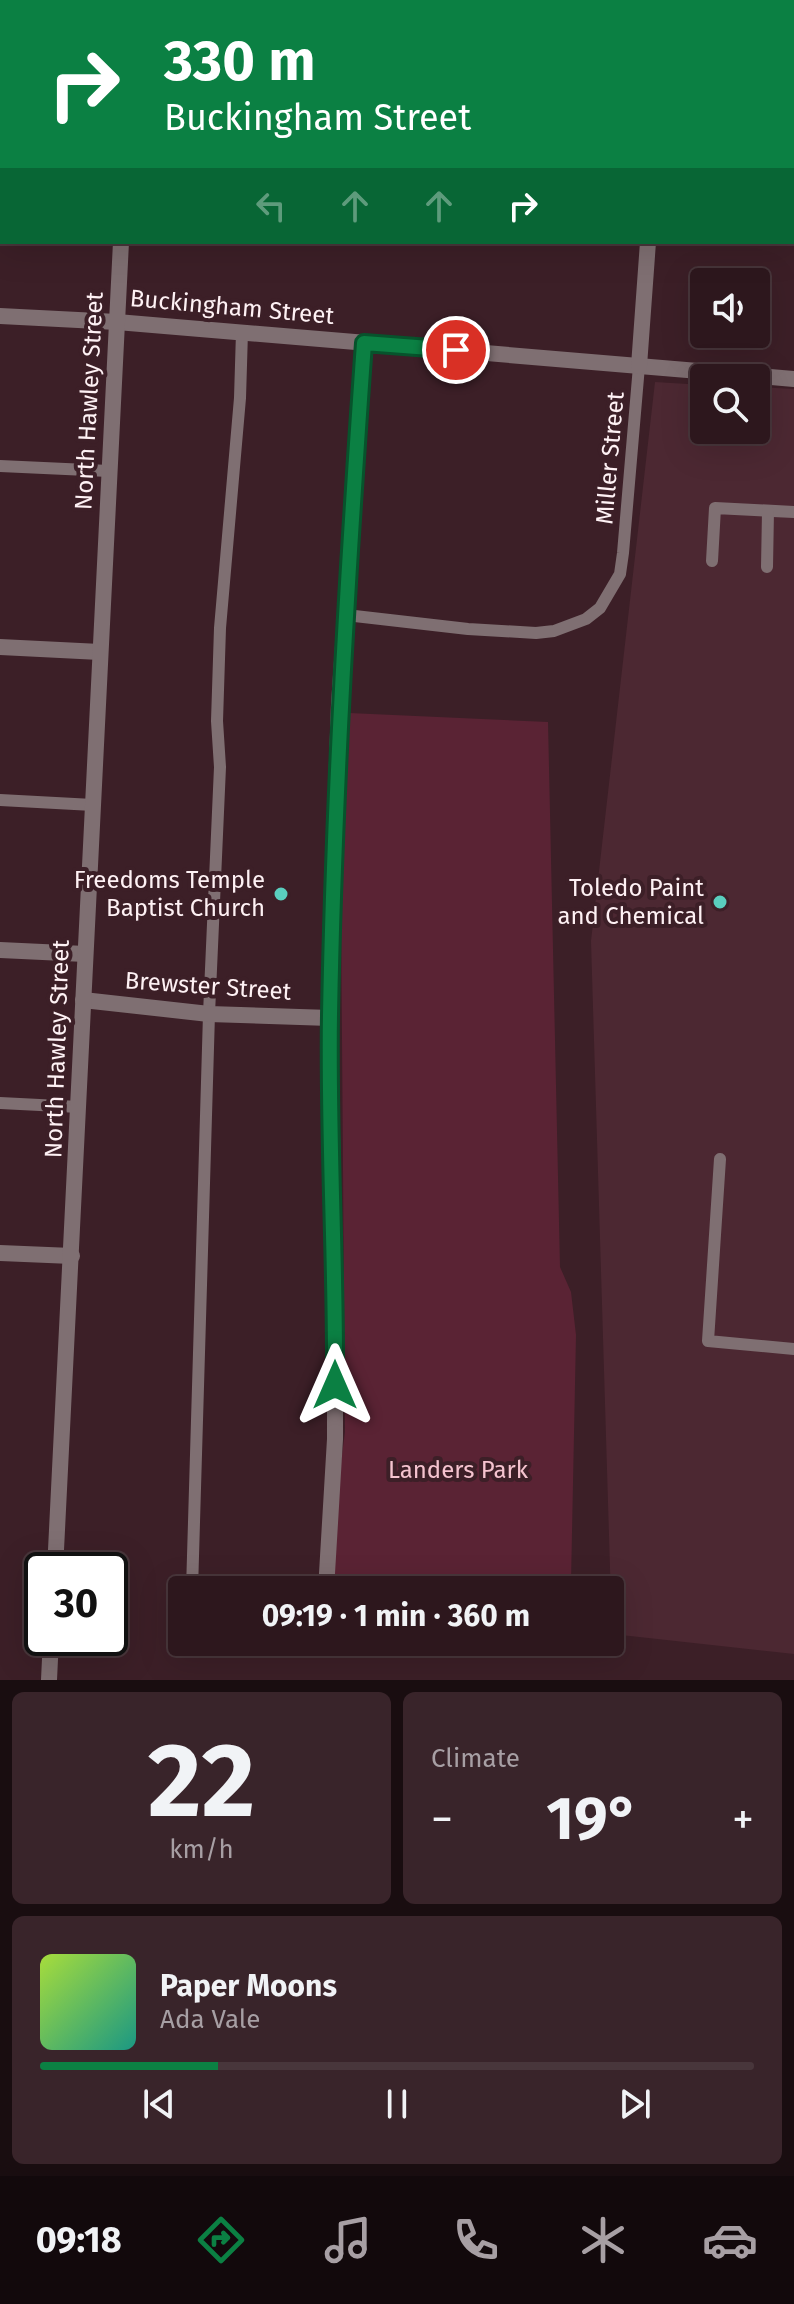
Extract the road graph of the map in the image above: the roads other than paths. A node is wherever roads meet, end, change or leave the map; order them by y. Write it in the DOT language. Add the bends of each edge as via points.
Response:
graph roads {
  1 [pos="121,244"];
  2 [pos="648,244"];
  3 [pos="0,316"];
  4 [pos="117,322"];
  5 [pos="242,332"];
  6 [pos="364,343"];
  7 [pos="639,366"];
  8 [pos="794,379"];
  9 [pos="0,466"];
  10 [pos="109,471"];
  11 [pos="768,511"];
  12 [pos="794,512"];
  13 [pos="712,561"];
  14 [pos="767,567"];
  15 [pos="346,615"];
  16 [pos="0,647"];
  17 [pos="100,652"];
  18 [pos="0,800"];
  19 [pos="93,805"];
  20 [pos="0,950"];
  21 [pos="85,954"];
  22 [pos="83,1000"];
  23 [pos="209,1014"];
  24 [pos="330,1018"];
  25 [pos="0,1103"];
  26 [pos="79,1107"];
  27 [pos="720,1159"];
  28 [pos="0,1253"];
  29 [pos="72,1256"];
  30 [pos="794,1349"];
  31 [pos="56,1552"];
  32 [pos="192,1576"];
  33 [pos="327,1576"];
  34 [pos="50,1656"];
  35 [pos="49,1680"];
  1 -- 4 [label="street, North Hawley Street"];
  2 -- 7 [label="street"];
  3 -- 4 [label="street, Buckingham Street"];
  4 -- 5 [label="street, Buckingham Street"];
  4 -- 10 [label="street, North Hawley Street"];
  5 -- 6 [label="street, Buckingham Street"];
  5 -- 23 [label="lane" via="220,628"];
  6 -- 7 [label="street, Buckingham Street"];
  6 -- 15 [label="street"];
  7 -- 8 [label="street, Buckingham Street"];
  7 -- 15 [label="lane, Miller Street" via="620,574 600,608 586,619 536,633"];
  9 -- 10 [label="lane"];
  10 -- 17 [label="street, North Hawley Street"];
  11 -- 12 [label="lane"];
  11 -- 13 [label="lane" via="715,508"];
  11 -- 14 [label="lane"];
  15 -- 24 [label="street"];
  16 -- 17 [label="street"];
  17 -- 19 [label="street, North Hawley Street"];
  18 -- 19 [label="lane"];
  19 -- 21 [label="street, North Hawley Street"];
  20 -- 21 [label="street"];
  21 -- 22 [label="street, North Hawley Street"];
  22 -- 23 [label="street, Brewster Street"];
  22 -- 26 [label="street, North Hawley Street"];
  23 -- 24 [label="street, Brewster Street"];
  23 -- 32 [label="lane"];
  24 -- 33 [label="street" via="335,1439"];
  25 -- 26 [label="lane"];
  26 -- 29 [label="street, North Hawley Street"];
  27 -- 30 [label="lane" via="708,1341"];
  28 -- 29 [label="street"];
  29 -- 31 [label="street, North Hawley Street"];
  34 -- 35 [label="street"];
}
